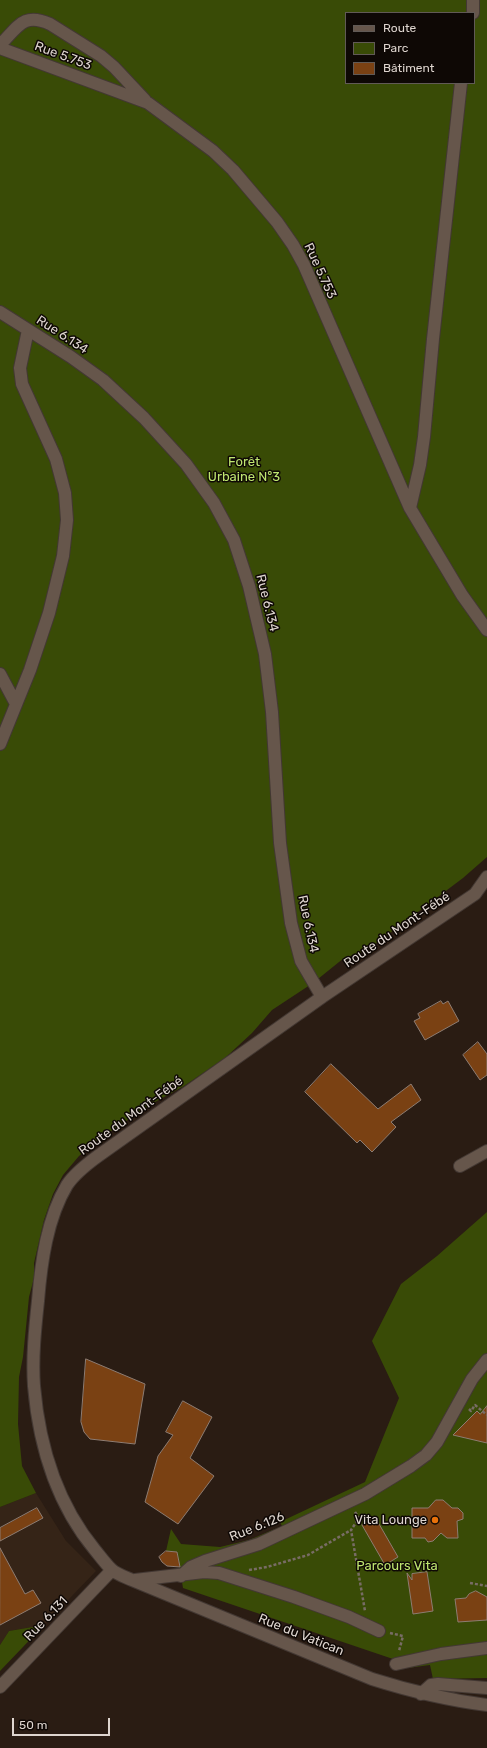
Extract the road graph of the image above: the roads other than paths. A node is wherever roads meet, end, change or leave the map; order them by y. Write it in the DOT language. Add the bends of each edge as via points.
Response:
graph roads {
  1 [pos="473,0"];
  2 [pos="473,12"];
  3 [pos="0,45"];
  4 [pos="0,48"];
  5 [pos="461,84"];
  6 [pos="148,102"];
  7 [pos="0,312"];
  8 [pos="28,330"];
  9 [pos="410,508"];
  10 [pos="487,630"];
  11 [pos="0,674"];
  12 [pos="16,704"];
  13 [pos="0,744"];
  14 [pos="487,877"];
  15 [pos="487,890"];
  16 [pos="475,894"];
  17 [pos="322,997"];
  18 [pos="487,1151"];
  19 [pos="460,1166"];
  20 [pos="487,1360"];
  21 [pos="112,1570"];
  22 [pos="181,1576"];
  23 [pos="132,1580"];
  24 [pos="379,1631"];
  25 [pos="487,1648"];
  26 [pos="397,1664"];
  27 [pos="0,1687"];
  28 [pos="487,1688"];
  29 [pos="421,1694"];
  30 [pos="487,1705"];
  1 -- 2 [label="street"];
  3 -- 6 [label="street" via="23,22 41,20 101,56"];
  4 -- 6 [label="street, Rue 5.753"];
  5 -- 9 [label="street" via="424,437"];
  6 -- 9 [label="street, Rue 5.753" via="213,151 233,170 293,245"];
  7 -- 8 [label="street, Rue 6.134"];
  8 -- 12 [label="street" via="20,368 22,384 56,459 65,493 67,520 63,556 49,613"];
  8 -- 17 [label="street, Rue 6.134" via="103,380 144,418 186,464 214,503 234,540 249,586 265,654 272,712 280,843 291,924 301,961"];
  9 -- 10 [label="street, Rue 5.753" via="462,595"];
  11 -- 12 [label="street"];
  12 -- 13 [label="street"];
  14 -- 16 [label="street, Route du Mont-Fébé"];
  15 -- 16 [label="street"];
  16 -- 17 [label="street, Route du Mont-Fébé"];
  17 -- 21 [label="street, Route du Mont-Fébé" via="93,1159 68,1185 52,1220 40,1280 35,1336 34,1385 39,1423 50,1466 67,1510"];
  18 -- 19 [label="street"];
  20 -- 22 [label="street, Rue 6.126" via="472,1379 437,1442 426,1455 411,1466 365,1494 259,1544 191,1567"];
  21 -- 23 [label="street, Rue du Vatican"];
  21 -- 27 [label="street, Rue 6.131"];
  22 -- 23 [label="street"];
  22 -- 24 [label="street" via="204,1572 219,1573 294,1597"];
  23 -- 29 [label="street, Rue du Vatican" via="372,1678"];
  25 -- 26 [label="street" via="441,1654"];
  28 -- 29 [label="street" via="438,1684 431,1685"];
  29 -- 30 [label="street, Rue du Vatican"];
}
